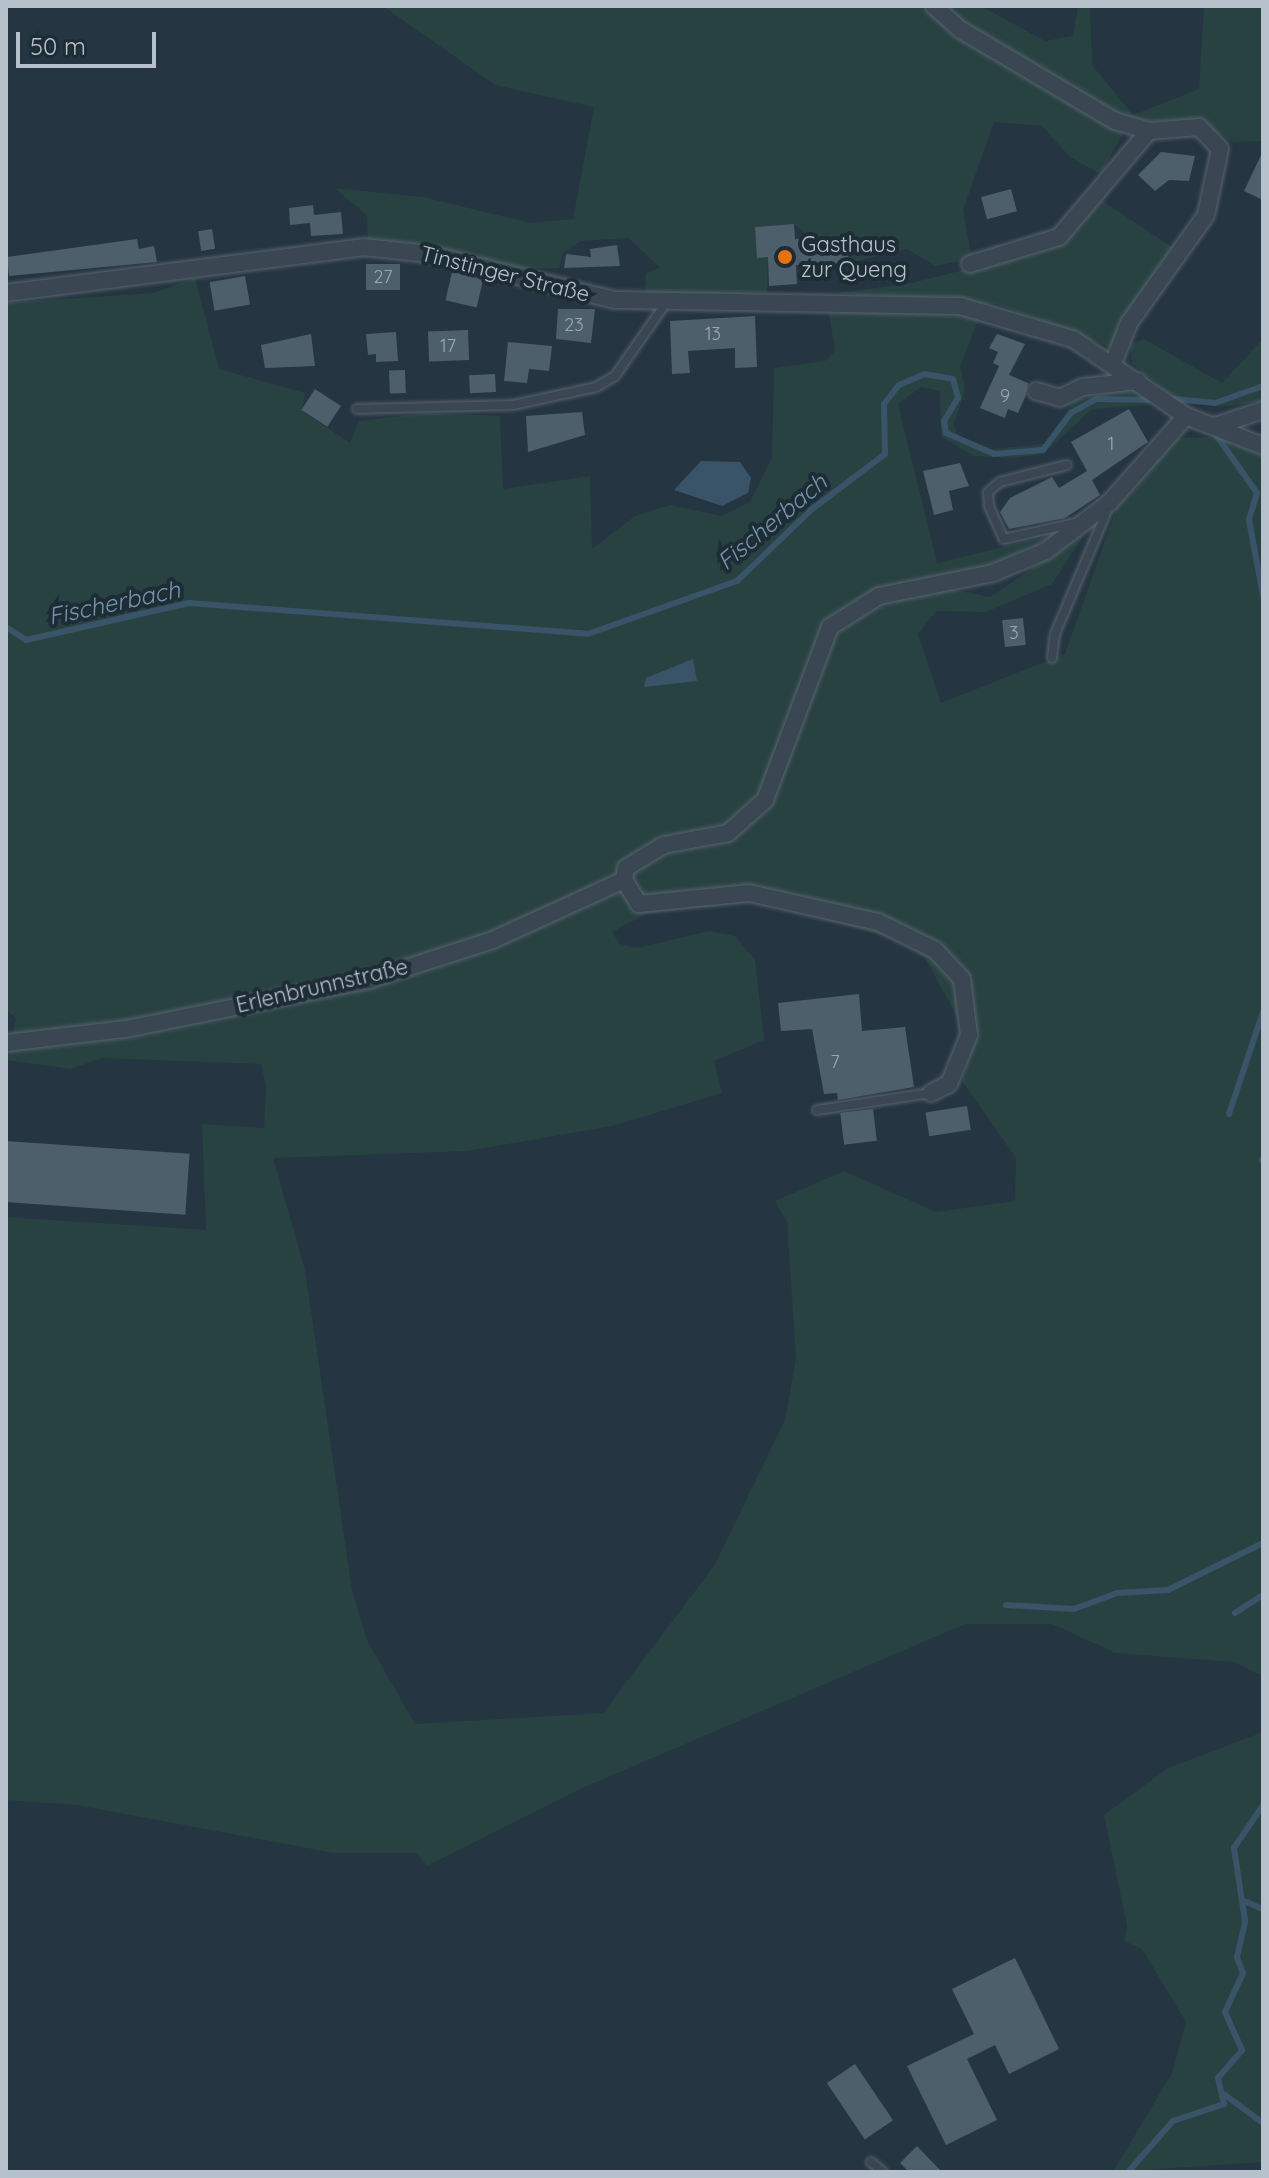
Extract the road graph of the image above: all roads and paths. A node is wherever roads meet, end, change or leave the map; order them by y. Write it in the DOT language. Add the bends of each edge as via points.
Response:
graph roads {
  1 [pos="934,6"];
  2 [pos="1149,131"];
  3 [pos="970,264"];
  4 [pos="6,293"];
  5 [pos="666,303"];
  6 [pos="1114,361"];
  7 [pos="1142,383"];
  8 [pos="1036,391"];
  9 [pos="357,409"];
  10 [pos="1263,410"];
  11 [pos="1179,412"];
  12 [pos="1215,426"];
  13 [pos="1263,446"];
  14 [pos="1067,465"];
  15 [pos="1110,502"];
  16 [pos="1090,517"];
  17 [pos="1052,658"];
  18 [pos="624,880"];
  19 [pos="6,1043"];
  20 [pos="931,1093"];
  21 [pos="817,1110"];
  22 [pos="871,2162"];
  23 [pos="883,2172"];
  1 -- 2 [label="street" via="961,30 1115,121"];
  2 -- 3 [label="street" via="1059,237"];
  2 -- 6 [label="street" via="1199,127 1220,149 1221,170 1199,229 1139,308"];
  4 -- 5 [label="street, Tinstinger Straße" via="363,247 430,254 567,292"];
  5 -- 6 [label="street, Tinstinger Straße" via="806,298 960,306 1048,329"];
  5 -- 9 [label="lane" via="615,376 596,387 513,405"];
  6 -- 7 [label="street, Tinstinger Straße"];
  7 -- 8 [label="street" via="1083,387 1060,398"];
  7 -- 11 [label="street, Tinstinger Straße"];
  10 -- 12 [label="street"];
  11 -- 12 [label="street"];
  11 -- 15 [label="street"];
  12 -- 13 [label="street"];
  14 -- 16 [label="lane" via="988,492 997,529 1004,539"];
  15 -- 16 [label="street"];
  15 -- 17 [label="lane" via="1055,634"];
  16 -- 18 [label="street" via="1046,551 993,573 879,596 830,627 765,800 728,833 636,856"];
  18 -- 19 [label="street, Erlenbrunnstraße" via="493,940 369,980 113,1032"];
  18 -- 20 [label="street" via="639,904 749,893 878,922 935,950 962,979 969,1035 949,1084"];
  20 -- 21 [label="lane"];
  22 -- 23 [label="lane"];
}
